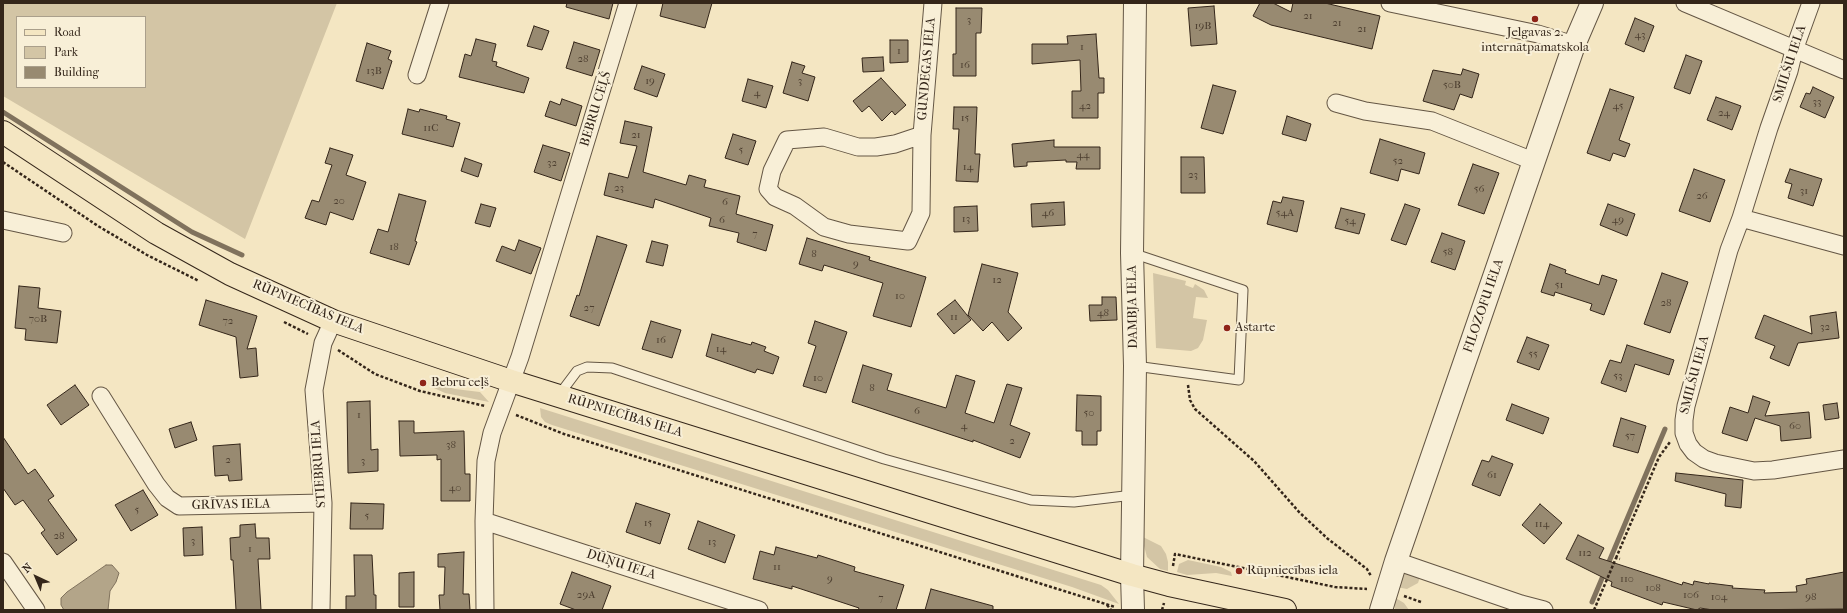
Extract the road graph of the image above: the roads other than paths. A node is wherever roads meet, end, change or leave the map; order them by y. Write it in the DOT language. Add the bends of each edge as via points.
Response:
graph roads {
  1 [pos="440,3"];
  2 [pos="628,3"];
  3 [pos="932,3"];
  4 [pos="1134,3"];
  5 [pos="1390,3"];
  6 [pos="1592,3"];
  7 [pos="1685,3"];
  8 [pos="1811,3"];
  9 [pos="1574,44"];
  10 [pos="1794,50"];
  11 [pos="1844,70"];
  12 [pos="417,75"];
  13 [pos="1336,103"];
  14 [pos="3,132"];
  15 [pos="922,135"];
  16 [pos="1533,161"];
  17 [pos="1741,218"];
  18 [pos="3,220"];
  19 [pos="63,233"];
  20 [pos="1844,246"];
  21 [pos="1132,253"];
  22 [pos="333,320"];
  23 [pos="1135,366"];
  24 [pos="511,381"];
  25 [pos="559,395"];
  26 [pos="101,396"];
  27 [pos="1844,460"];
  28 [pos="1133,495"];
  29 [pos="323,503"];
  30 [pos="484,521"];
  31 [pos="1396,561"];
  32 [pos="3,562"];
  33 [pos="1132,575"];
  34 [pos="36,610"];
  35 [pos="321,610"];
  36 [pos="485,610"];
  37 [pos="759,610"];
  38 [pos="1133,610"];
  39 [pos="1285,610"];
  40 [pos="1381,610"];
  41 [pos="1544,610"];
  1 -- 12 [label="street"];
  2 -- 24 [label="street, BEBRU CEĻŠ"];
  3 -- 15 [label="street, GUNDEGAS IELA"];
  4 -- 21 [label="street, DAMBJA IELA"];
  5 -- 9 [label="street"];
  6 -- 9 [label="street, FILOZOFU IELA"];
  7 -- 10 [label="street"];
  8 -- 10 [label="street, SMILŠU IELA"];
  9 -- 16 [label="street, FILOZOFU IELA"];
  10 -- 11 [label="street"];
  10 -- 17 [label="street, SMILŠU IELA" via="1790,71"];
  13 -- 16 [label="street" via="1365,111 1432,121"];
  14 -- 22 [label="main road, RŪPNIECĪBAS IELA" via="156,233 230,274"];
  15 -- 15 [label="street, GUNDEGAS IELA" via="921,213 908,241 849,234 824,227 795,206 775,197 768,189 772,171 787,140 824,137 858,147 876,147 896,144"];
  16 -- 31 [label="street, FILOZOFU IELA"];
  17 -- 20 [label="street"];
  17 -- 27 [label="street, SMILŠU IELA" via="1729,250 1686,406 1684,433 1688,444 1704,459 1754,471"];
  18 -- 19 [label="street"];
  21 -- 23 [label="street, DAMBJA IELA"];
  21 -- 23 [label="lane" via="1243,290 1239,380"];
  22 -- 24 [label="main road, RŪPNIECĪBAS IELA"];
  22 -- 29 [label="street, STIEBRU IELA" via="323,343 314,390"];
  23 -- 28 [label="street, DAMBJA IELA"];
  24 -- 25 [label="main road, RŪPNIECĪBAS IELA"];
  24 -- 30 [label="street, BEBRU CEĻŠ" via="492,433 486,461"];
  25 -- 28 [label="lane" via="577,371 587,367 612,368 884,459 1031,500 1074,502"];
  25 -- 33 [label="main road, RŪPNIECĪBAS IELA"];
  26 -- 29 [label="street, GRĪVAS IELA" via="156,484 167,498 180,506"];
  28 -- 33 [label="street, DAMBJA IELA"];
  29 -- 35 [label="street, STIEBRU IELA"];
  30 -- 36 [label="street, BEBRU CEĻŠ"];
  30 -- 37 [label="street, DŪŅU IELA"];
  31 -- 40 [label="street, FILOZOFU IELA"];
  31 -- 41 [label="street"];
  32 -- 34 [label="street"];
  33 -- 38 [label="street, DAMBJA IELA"];
  33 -- 39 [label="main road, RŪPNIECĪBAS IELA" via="1169,586"];
}
